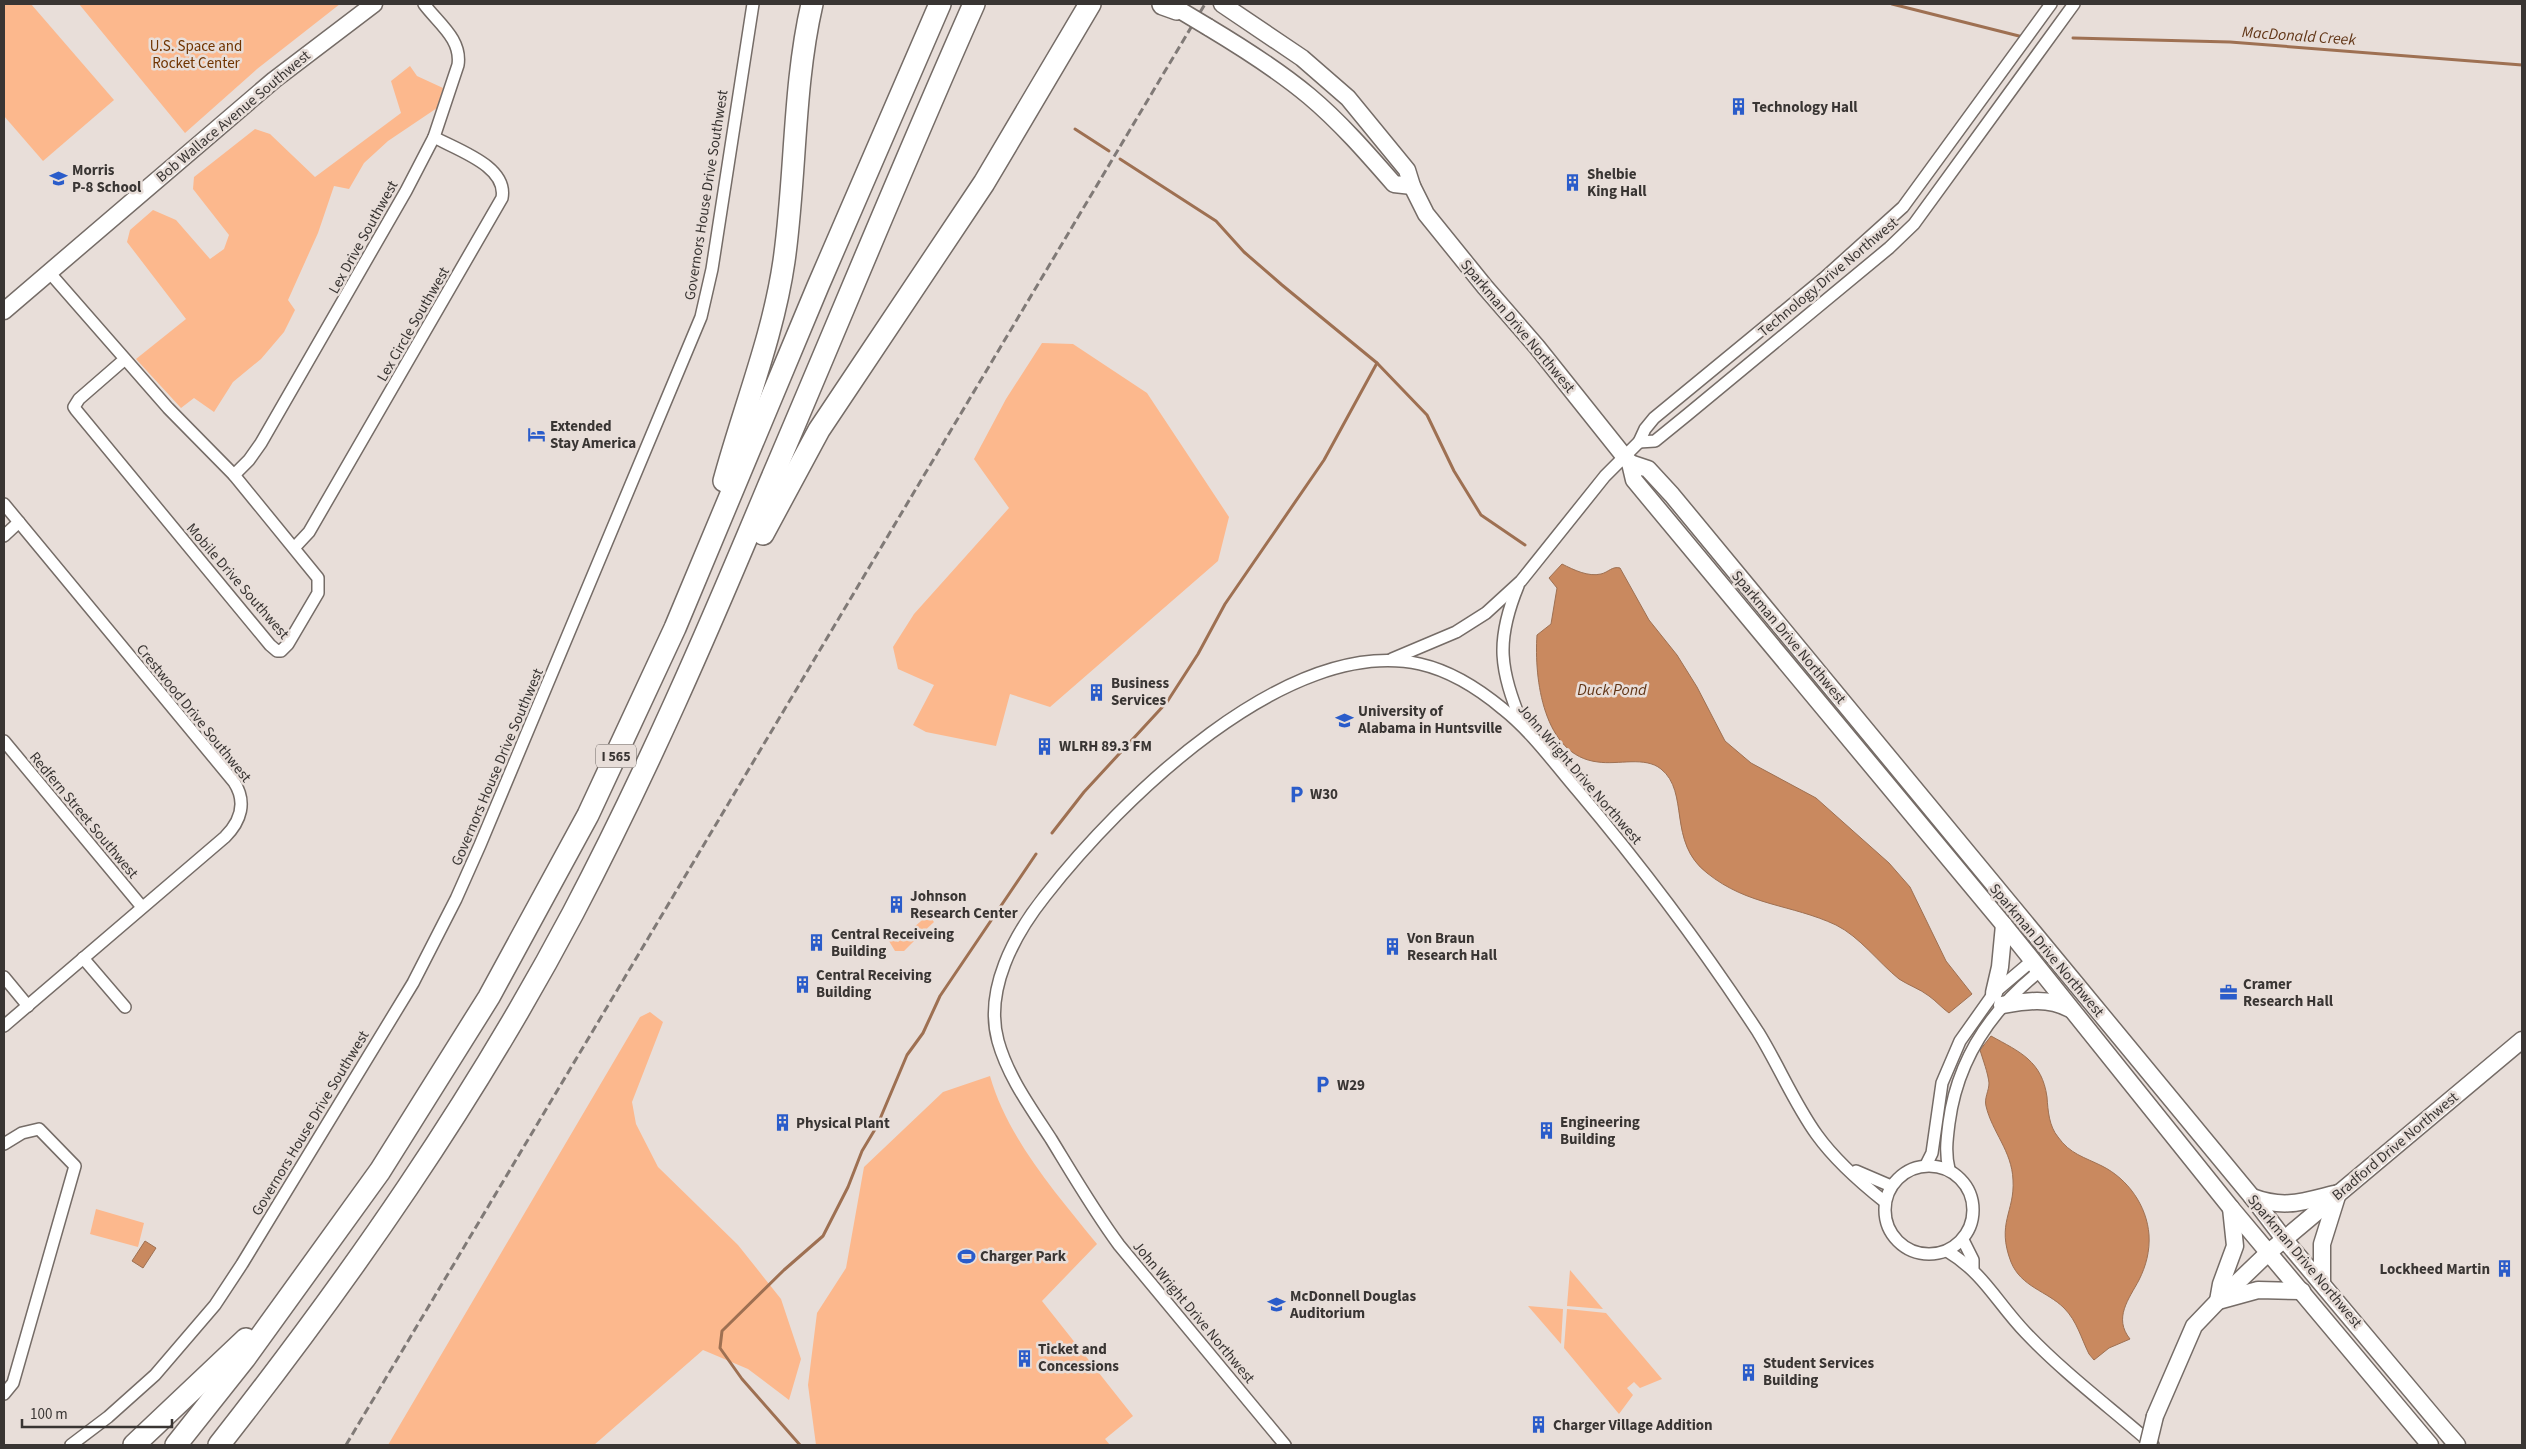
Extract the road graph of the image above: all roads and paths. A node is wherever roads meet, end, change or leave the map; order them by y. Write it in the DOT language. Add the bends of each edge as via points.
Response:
graph roads {
  1 [pos="374,4"];
  2 [pos="424,4"];
  3 [pos="753,4"];
  4 [pos="812,4"];
  5 [pos="940,4"];
  6 [pos="974,4"];
  7 [pos="1090,4"];
  8 [pos="1105,4"];
  9 [pos="2051,4"];
  10 [pos="2074,4"];
  11 [pos="1223,5"];
  12 [pos="1173,7"];
  13 [pos="1069,40"];
  14 [pos="434,137"];
  15 [pos="1412,186"];
  16 [pos="49,272"];
  17 [pos="4,311"];
  18 [pos="125,359"];
  19 [pos="1640,442"];
  20 [pos="1627,460"];
  21 [pos="234,475"];
  22 [pos="4,504"];
  23 [pos="19,522"];
  24 [pos="4,536"];
  25 [pos="295,547"];
  26 [pos="702,560"];
  27 [pos="1520,581"];
  28 [pos="711,623"];
  29 [pos="1388,661"];
  30 [pos="1522,726"];
  31 [pos="4,741"];
  32 [pos="142,907"];
  33 [pos="2004,926"];
  34 [pos="2050,954"];
  35 [pos="84,958"];
  36 [pos="2036,966"];
  37 [pos="4,976"];
  38 [pos="1998,999"];
  39 [pos="28,1006"];
  40 [pos="125,1007"];
  41 [pos="2070,1008"];
  42 [pos="4,1026"];
  43 [pos="2522,1040"];
  44 [pos="4,1144"];
  45 [pos="1926,1165"];
  46 [pos="1848,1168"];
  47 [pos="1950,1169"];
  48 [pos="1891,1186"];
  49 [pos="2338,1192"];
  50 [pos="2252,1197"];
  51 [pos="1885,1202"];
  52 [pos="2231,1208"];
  53 [pos="2284,1239"];
  54 [pos="1963,1240"];
  55 [pos="1947,1251"];
  56 [pos="2269,1252"];
  57 [pos="1973,1268"];
  58 [pos="2322,1282"];
  59 [pos="2302,1291"];
  60 [pos="286,1301"];
  61 [pos="2218,1301"];
  62 [pos="264,1388"];
  63 [pos="4,1394"];
  64 [pos="71,1445"];
  65 [pos="134,1445"];
  66 [pos="176,1445"];
  67 [pos="219,1445"];
  68 [pos="233,1445"];
  69 [pos="1285,1445"];
  70 [pos="2148,1445"];
  71 [pos="2153,1445"];
  72 [pos="2430,1445"];
  73 [pos="2457,1445"];
  1 -- 16 [label="main road, Bob Wallace Avenue Southwest" via="274,80"];
  2 -- 14 [label="street, Lex Drive Southwest" via="455,42 459,52 458,65"];
  3 -- 64 [label="street, Governors House Drive Southwest" via="712,269 701,318 456,899 400,1005 220,1298 155,1375"];
  4 -- 26 [label="highway" via="804,45 788,228 777,298"];
  5 -- 26 [label="highway, I 565"];
  6 -- 28 [label="highway, I 565"];
  7 -- 13 [label="highway"];
  8 -- 13 [label="highway"];
  9 -- 19 [label="street, Technology Drive Northwest" via="1903,207 1823,279 1654,418"];
  10 -- 19 [label="street, Technology Drive Northwest" via="1914,224 1688,415 1655,441"];
  11 -- 15 [label="main road, Sparkman Drive Northwest" via="1302,58 1348,98 1407,170"];
  12 -- 15 [label="main road, bridge" via="1278,72 1310,96 1350,134 1394,184"];
  13 -- 28 [label="highway" via="955,229 819,430"];
  14 -- 21 [label="street, Lex Drive Southwest" via="261,443"];
  14 -- 25 [label="street, Lex Circle Southwest" via="497,174 503,184 502,198 309,532"];
  15 -- 20 [label="main road, Sparkman Drive Northwest" via="1426,214 1538,347"];
  16 -- 17 [label="main road, Bob Wallace Avenue Southwest"];
  16 -- 18 [label="street, Mobile Drive Southwest"];
  18 -- 21 [label="street, Mobile Drive Southwest"];
  18 -- 25 [label="street, Mobile Drive Southwest" via="74,407 202,565 270,645 279,651 288,644 320,588 318,578"];
  19 -- 20 [label="street, Technology Drive Northwest"];
  20 -- 27 [label="street, Technology Drive Northwest" via="1605,476"];
  20 -- 33 [label="main road, Sparkman Drive Northwest" via="1634,480"];
  20 -- 34 [label="main road, Sparkman Drive Northwest" via="1648,469 1672,496"];
  21 -- 25 [label="street, Mobile Drive Southwest"];
  22 -- 23 [label="street, Crestwood Drive Southwest"];
  23 -- 24 [label="street"];
  23 -- 32 [label="street, Crestwood Drive Southwest" via="234,782 240,794 241,813 230,832"];
  26 -- 60 [label="highway, I 565" via="676,628 588,816 489,997 380,1171"];
  27 -- 29 [label="street, Technology Drive Northwest" via="1486,613 1456,632"];
  27 -- 30 [label="street" via="1508,612 1502,659 1507,686"];
  28 -- 62 [label="highway, I 565" via="627,806 538,977 415,1177 309,1330"];
  29 -- 30 [label="street, John Wright Drive Northwest" via="1421,664 1466,682"];
  29 -- 69 [label="street, John Wright Drive Northwest" via="1354,664 1321,672 1289,686 1195,745 1147,785 1068,867 1037,906 1000,976 994,1010 997,1037 1020,1090 1085,1194 1120,1245"];
  30 -- 46 [label="street, John Wright Drive Northwest" via="1659,891 1758,1034 1816,1134"];
  31 -- 32 [label="street, Redfern Street Southwest"];
  32 -- 35 [label="street, Crestwood Drive Southwest"];
  33 -- 36 [label="main road, Sparkman Drive Northwest"];
  33 -- 38 [label="main road"];
  34 -- 36 [label="street"];
  34 -- 50 [label="main road, Sparkman Drive Northwest"];
  35 -- 39 [label="street, Crestwood Drive Southwest"];
  35 -- 40 [label="street"];
  36 -- 38 [label="street" via="2035,974"];
  36 -- 41 [label="main road, Sparkman Drive Northwest"];
  37 -- 39 [label="street"];
  38 -- 41 [label="main road" via="2040,1000"];
  38 -- 45 [label="street" via="1960,1041 1942,1083 1932,1153"];
  38 -- 47 [label="street" via="1968,1055 1954,1092 1946,1156"];
  39 -- 42 [label="street, Crestwood Drive Southwest"];
  41 -- 52 [label="main road, Sparkman Drive Northwest"];
  43 -- 49 [label="main road, Bradford Drive Northwest"];
  44 -- 63 [label="street" via="22,1133 39,1129 75,1166 13,1383"];
  45 -- 47 [label="street"];
  45 -- 48 [label="street" via="1907,1171"];
  46 -- 48 [label="street, John Wright Drive Northwest"];
  46 -- 51 [label="street, John Wright Drive Northwest"];
  47 -- 54 [label="street" via="1962,1179 1974,1206 1972,1222"];
  48 -- 51 [label="street"];
  49 -- 50 [label="main road" via="2289,1205"];
  49 -- 53 [label="main road, Bradford Drive Northwest"];
  49 -- 58 [label="main road" via="2322,1244"];
  50 -- 53 [label="main road, Sparkman Drive Northwest"];
  51 -- 55 [label="street" via="1887,1224 1893,1237 1908,1251 1923,1254"];
  52 -- 56 [label="main road, Sparkman Drive Northwest"];
  52 -- 61 [label="main road" via="2235,1246"];
  53 -- 56 [label="main road, Bradford Drive Northwest"];
  53 -- 58 [label="main road, Sparkman Drive Northwest"];
  54 -- 55 [label="street"];
  54 -- 57 [label="street" via="1973,1260"];
  55 -- 57 [label="street"];
  56 -- 59 [label="main road, Sparkman Drive Northwest"];
  56 -- 61 [label="main road, Bradford Drive Northwest"];
  57 -- 71 [label="street" via="2025,1332"];
  58 -- 73 [label="main road, Sparkman Drive Northwest"];
  59 -- 61 [label="main road" via="2258,1290"];
  59 -- 72 [label="main road, Sparkman Drive Northwest"];
  60 -- 65 [label="highway"];
  60 -- 66 [label="highway, I 565"];
  61 -- 70 [label="main road, Bradford Drive Northwest, bridge" via="2194,1326 2155,1416"];
  62 -- 67 [label="highway, I 565"];
  62 -- 68 [label="highway"];
}
